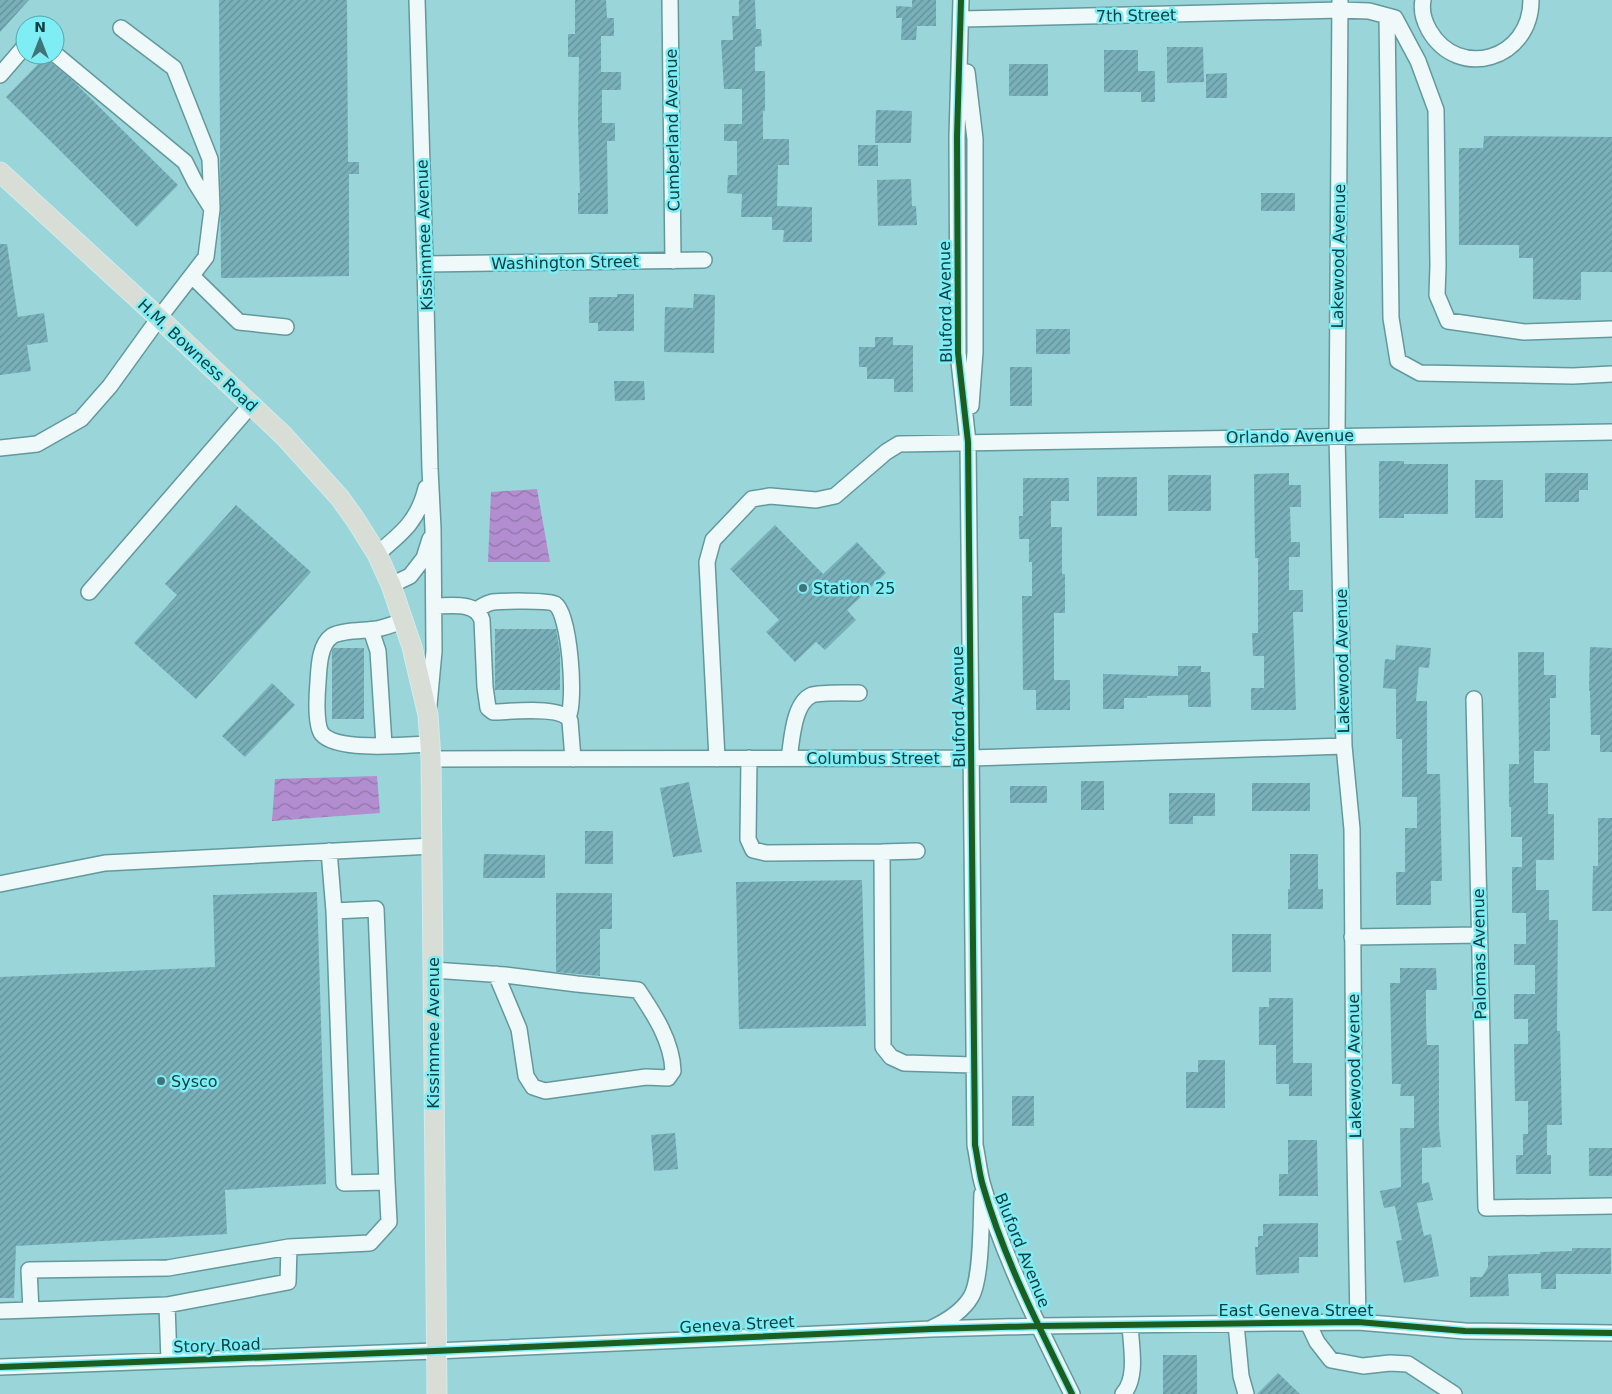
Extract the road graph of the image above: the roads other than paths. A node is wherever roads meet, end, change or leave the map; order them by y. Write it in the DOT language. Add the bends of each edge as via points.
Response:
graph roads {
  1 [pos="417,0"];
  2 [pos="670,0"];
  3 [pos="961,0"];
  4 [pos="1423,0"];
  5 [pos="1530,0"];
  6 [pos="1340,5"];
  7 [pos="1387,16"];
  8 [pos="962,19"];
  9 [pos="121,28"];
  10 [pos="15,58"];
  11 [pos="65,62"];
  12 [pos="0,75"];
  13 [pos="0,172"];
  14 [pos="212,209"];
  15 [pos="673,260"];
  16 [pos="704,260"];
  17 [pos="426,264"];
  18 [pos="192,276"];
  19 [pos="159,318"];
  20 [pos="286,326"];
  21 [pos="1612,329"];
  22 [pos="1612,374"];
  23 [pos="251,405"];
  24 [pos="1612,432"];
  25 [pos="1336,436"];
  26 [pos="968,442"];
  27 [pos="0,445"];
  28 [pos="430,469"];
  29 [pos="433,529"];
  30 [pos="377,554"];
  31 [pos="391,585"];
  32 [pos="89,592"];
  33 [pos="434,606"];
  34 [pos="476,610"];
  35 [pos="403,621"];
  36 [pos="371,630"];
  37 [pos="859,693"];
  38 [pos="1474,700"];
  39 [pos="428,715"];
  40 [pos="568,717"];
  41 [pos="384,745"];
  42 [pos="1344,746"];
  43 [pos="431,751"];
  44 [pos="717,758"];
  45 [pos="749,758"];
  46 [pos="790,758"];
  47 [pos="972,758"];
  48 [pos="574,759"];
  49 [pos="432,846"];
  50 [pos="329,851"];
  51 [pos="917,851"];
  52 [pos="882,852"];
  53 [pos="0,884"];
  54 [pos="334,911"];
  55 [pos="1479,935"];
  56 [pos="1352,937"];
  57 [pos="433,970"];
  58 [pos="496,974"];
  59 [pos="974,1065"];
  60 [pos="387,1182"];
  61 [pos="983,1185"];
  62 [pos="1612,1206"];
  63 [pos="289,1247"];
  64 [pos="167,1305"];
  65 [pos="31,1310"];
  66 [pos="0,1312"];
  67 [pos="1358,1322"];
  68 [pos="1308,1323"];
  69 [pos="1236,1324"];
  70 [pos="1130,1325"];
  71 [pos="1039,1326"];
  72 [pos="931,1329"];
  73 [pos="1612,1332"];
  74 [pos="436,1351"];
  75 [pos="169,1361"];
  76 [pos="0,1367"];
  77 [pos="437,1394"];
  78 [pos="1072,1394"];
  79 [pos="1123,1394"];
  80 [pos="1246,1394"];
  81 [pos="1454,1394"];
  1 -- 17 [label="street, Kissimmee Avenue"];
  2 -- 15 [label="street, Cumberland Avenue"];
  3 -- 8 [label="street, Bluford Avenue"];
  4 -- 5 [label="street" via="1425,23 1434,38 1447,50 1464,57 1482,58 1499,54 1514,44 1525,30 1531,13"];
  6 -- 7 [label="street, 7th Street"];
  6 -- 8 [label="street, 7th Street"];
  6 -- 25 [label="street, Lakewood Avenue"];
  7 -- 21 [label="street" via="1395,18 1418,61 1436,110 1437,295 1448,321 1524,332"];
  7 -- 22 [label="street" via="1391,318 1398,361 1420,373"];
  8 -- 26 [label="street, Bluford Avenue" via="957,137 958,353"];
  9 -- 14 [label="street" via="174,68 210,159"];
  10 -- 12 [label="street"];
  11 -- 14 [label="street" via="185,162"];
  13 -- 19 [label="main road, H.M. Bowness Road"];
  14 -- 18 [label="street" via="206,257"];
  15 -- 16 [label="street, Washington Street"];
  15 -- 17 [label="street, Washington Street"];
  17 -- 28 [label="street, Kissimmee Avenue"];
  18 -- 19 [label="street"];
  18 -- 20 [label="street" via="238,322"];
  19 -- 23 [label="main road, H.M. Bowness Road"];
  19 -- 27 [label="street" via="110,386 81,419 37,444"];
  23 -- 30 [label="main road, H.M. Bowness Road" via="340,498"];
  23 -- 32 [label="street"];
  24 -- 25 [label="street, Orlando Avenue"];
  25 -- 26 [label="street, Orlando Avenue"];
  25 -- 42 [label="street, Lakewood Avenue"];
  26 -- 44 [label="street, Orlando Avenue" via="899,444 835,496 816,500 770,496 752,498 713,540 707,562"];
  26 -- 47 [label="street, Bluford Avenue"];
  28 -- 29 [label="street, Kissimmee Avenue"];
  28 -- 30 [label="street, Kissimmee Avenue" via="422,506 404,531"];
  29 -- 31 [label="street" via="424,558 410,576"];
  29 -- 33 [label="street, Kissimmee Avenue"];
  30 -- 31 [label="main road, Kissimmee Avenue"];
  31 -- 35 [label="main road, Kissimmee Avenue"];
  33 -- 34 [label="street" via="468,606"];
  33 -- 39 [label="street, Kissimmee Avenue"];
  34 -- 40 [label="street" via="482,620 488,708 493,712 548,711"];
  34 -- 40 [label="street" via="494,602 549,602 558,607 570,648 571,706"];
  35 -- 36 [label="street"];
  35 -- 39 [label="main road, Kissimmee Avenue"];
  36 -- 41 [label="street" via="378,652"];
  36 -- 41 [label="street, Columbus Street" via="336,635 325,643 318,681 319,729 334,743 342,745"];
  37 -- 46 [label="street" via="813,695 804,701 796,715"];
  38 -- 55 [label="street, Palomas Avenue"];
  39 -- 43 [label="main road, Kissimmee Avenue"];
  40 -- 48 [label="street"];
  41 -- 43 [label="street, Columbus Street"];
  42 -- 47 [label="street, Columbus Street"];
  42 -- 56 [label="street, Lakewood Avenue" via="1352,829"];
  43 -- 48 [label="street, Columbus Street"];
  43 -- 49 [label="main road, Kissimmee Avenue"];
  44 -- 45 [label="street, Columbus Street"];
  44 -- 48 [label="street, Columbus Street"];
  45 -- 46 [label="street, Columbus Street"];
  45 -- 52 [label="street" via="748,839 753,850 766,853"];
  46 -- 47 [label="street, Columbus Street"];
  47 -- 59 [label="street, Bluford Avenue"];
  49 -- 50 [label="street"];
  49 -- 57 [label="main road, Kissimmee Avenue"];
  50 -- 53 [label="street" via="105,863"];
  50 -- 54 [label="street"];
  51 -- 52 [label="street"];
  52 -- 59 [label="street" via="883,1047 904,1063"];
  54 -- 60 [label="street" via="344,1183"];
  54 -- 60 [label="street" via="376,909"];
  55 -- 56 [label="street"];
  55 -- 62 [label="street, Palomas Avenue" via="1486,1208"];
  56 -- 67 [label="street, Lakewood Avenue"];
  57 -- 58 [label="street"];
  57 -- 74 [label="main road, Kissimmee Avenue"];
  58 -- 58 [label="street" via="638,990 666,1039 672,1054 673,1071 668,1078 646,1077 545,1092 533,1087 526,1076 519,1029"];
  59 -- 61 [label="street, Bluford Avenue" via="975,1145"];
  60 -- 63 [label="street" via="389,1222 370,1243"];
  61 -- 71 [label="street, Bluford Avenue" via="999,1236"];
  61 -- 72 [label="street" via="978,1269 972,1296 963,1308"];
  63 -- 64 [label="street" via="288,1282"];
  63 -- 65 [label="street" via="168,1268 29,1270"];
  64 -- 65 [label="street"];
  64 -- 75 [label="street"];
  65 -- 66 [label="street"];
  67 -- 68 [label="street, East Geneva Street"];
  67 -- 73 [label="street, East Geneva Street" via="1466,1331"];
  68 -- 69 [label="street, East Geneva Street"];
  68 -- 81 [label="street" via="1331,1360 1364,1366 1408,1364"];
  69 -- 70 [label="street, East Geneva Street"];
  69 -- 80 [label="street"];
  70 -- 71 [label="street, East Geneva Street"];
  70 -- 79 [label="street" via="1132,1369 1129,1387"];
  71 -- 72 [label="street, Geneva Street"];
  71 -- 78 [label="street, Bluford Avenue"];
  72 -- 74 [label="street, Geneva Street"];
  74 -- 75 [label="street, Story Road"];
  74 -- 77 [label="main road, Kissimmee Avenue"];
  75 -- 76 [label="street, Story Road"];
}
